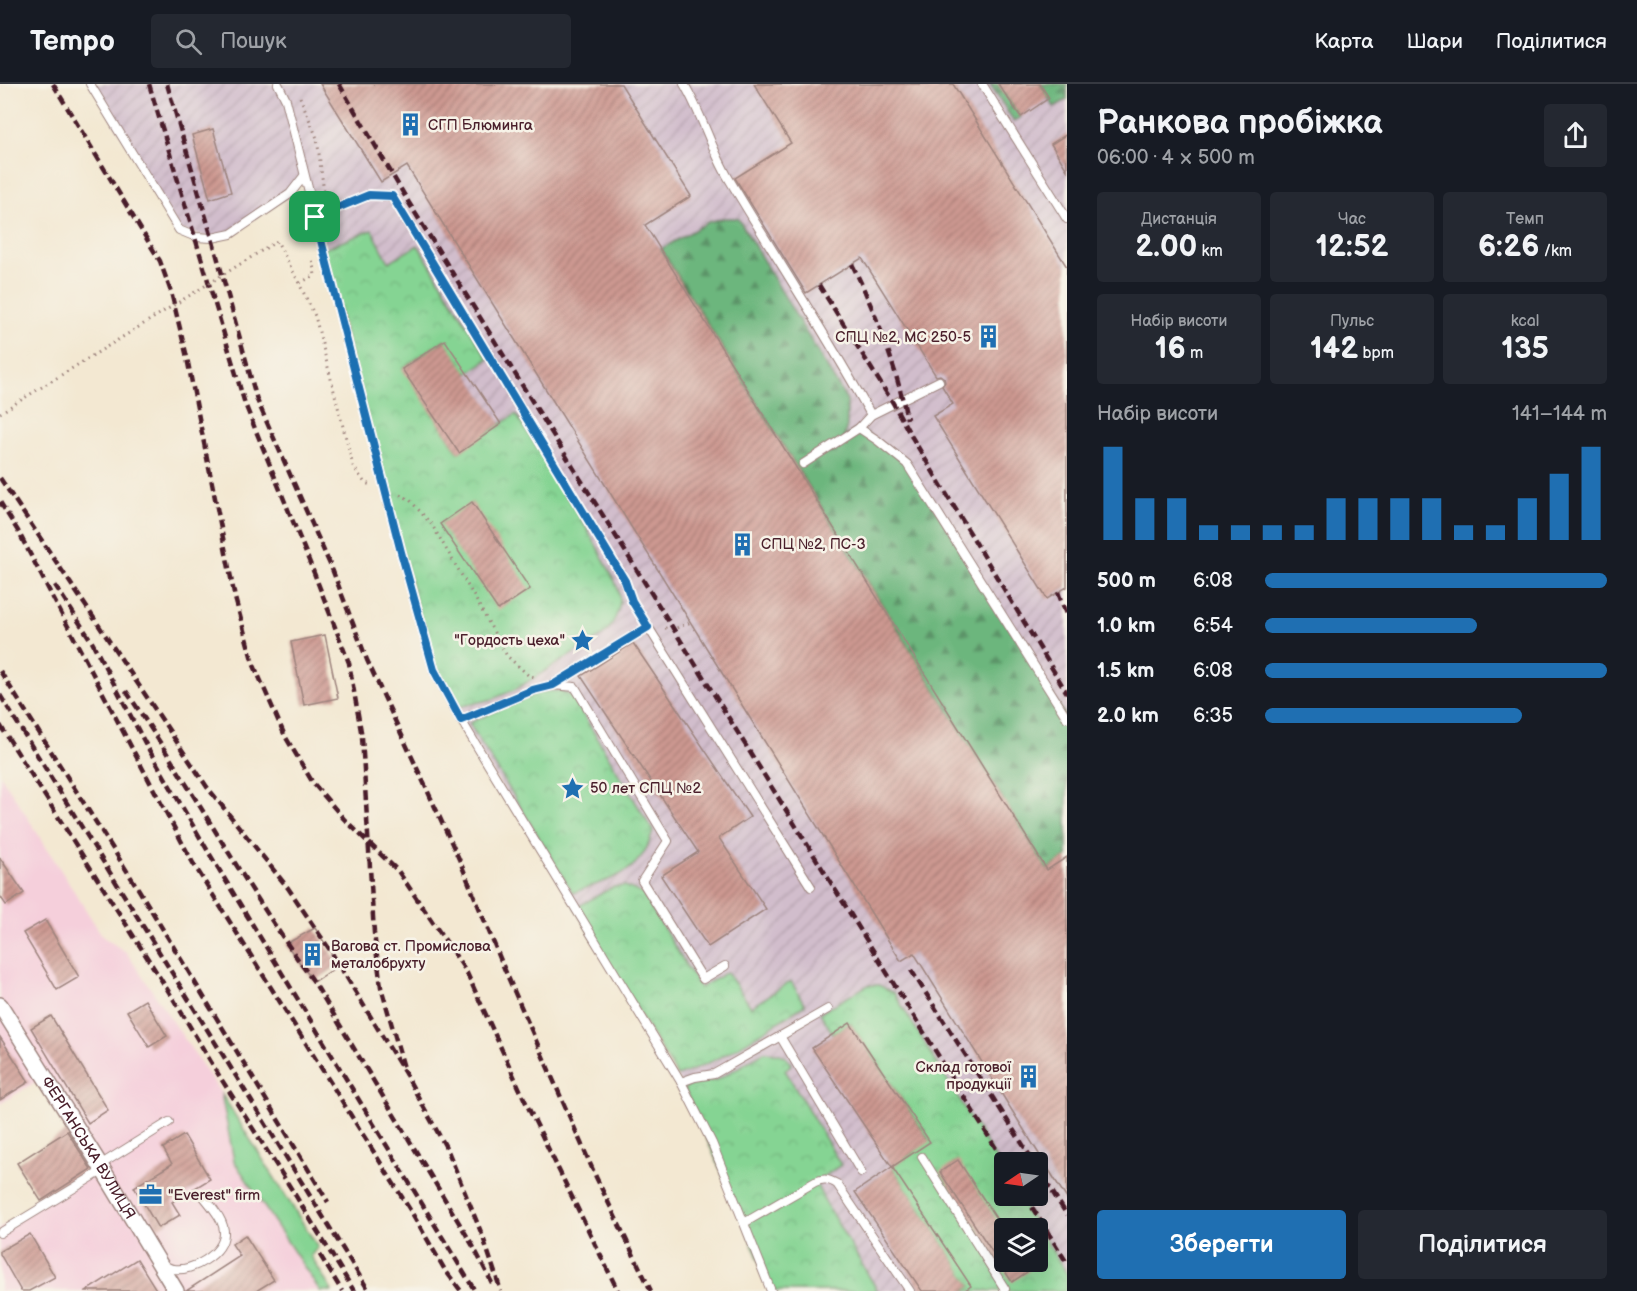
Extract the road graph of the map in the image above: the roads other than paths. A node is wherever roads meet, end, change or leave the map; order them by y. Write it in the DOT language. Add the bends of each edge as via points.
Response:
graph roads {
  1 [pos="90,84"];
  2 [pos="278,84"];
  3 [pos="684,84"];
  4 [pos="982,84"];
  5 [pos="304,176"];
  6 [pos="315,217"];
  7 [pos="1067,219"];
  8 [pos="939,381"];
  9 [pos="871,415"];
  10 [pos="859,428"];
  11 [pos="803,465"];
  12 [pos="648,627"];
  13 [pos="553,685"];
  14 [pos="1067,718"];
  15 [pos="461,720"];
  16 [pos="811,886"];
  17 [pos="724,966"];
  18 [pos="0,1005"];
  19 [pos="828,1009"];
  20 [pos="780,1036"];
  21 [pos="681,1082"];
  22 [pos="169,1122"];
  23 [pos="922,1157"];
  24 [pos="100,1165"];
  25 [pos="861,1172"];
  26 [pos="202,1194"];
  27 [pos="744,1223"];
  28 [pos="0,1233"];
  29 [pos="158,1262"];
  30 [pos="176,1291"];
  31 [pos="771,1291"];
  32 [pos="910,1291"];
  33 [pos="1004,1291"];
  1 -- 5 [label="lane" via="179,230 196,237 231,234 290,194"];
  2 -- 5 [label="lane" via="286,100"];
  3 -- 9 [label="lane" via="727,176"];
  4 -- 7 [label="lane"];
  5 -- 6 [label="lane"];
  6 -- 12 [label="lane" via="369,195 392,196 625,581"];
  6 -- 15 [label="lane" via="434,670"];
  8 -- 9 [label="lane"];
  9 -- 10 [label="lane"];
  10 -- 11 [label="lane"];
  10 -- 14 [label="lane" via="907,464"];
  12 -- 13 [label="lane"];
  12 -- 16 [label="lane"];
  13 -- 15 [label="lane"];
  13 -- 17 [label="lane" via="575,687 668,841 642,881 703,979"];
  15 -- 21 [label="lane"];
  18 -- 24 [label="street, ФЕРГАНСЬКА ВУЛИЦЯ"];
  19 -- 20 [label="lane"];
  20 -- 21 [label="lane" via="714,1074"];
  20 -- 25 [label="lane"];
  21 -- 27 [label="lane" via="712,1143"];
  22 -- 24 [label="lane"];
  23 -- 33 [label="lane"];
  24 -- 28 [label="lane" via="97,1174"];
  24 -- 29 [label="street, ФЕРГАНСЬКА ВУЛИЦЯ"];
  26 -- 29 [label="lane" via="223,1224 222,1242 215,1252 194,1266 173,1269"];
  27 -- 31 [label="lane"];
  27 -- 32 [label="lane" via="814,1182 827,1179 837,1184"];
  29 -- 30 [label="street, ФЕРГАНСЬКА ВУЛИЦЯ"];
}
